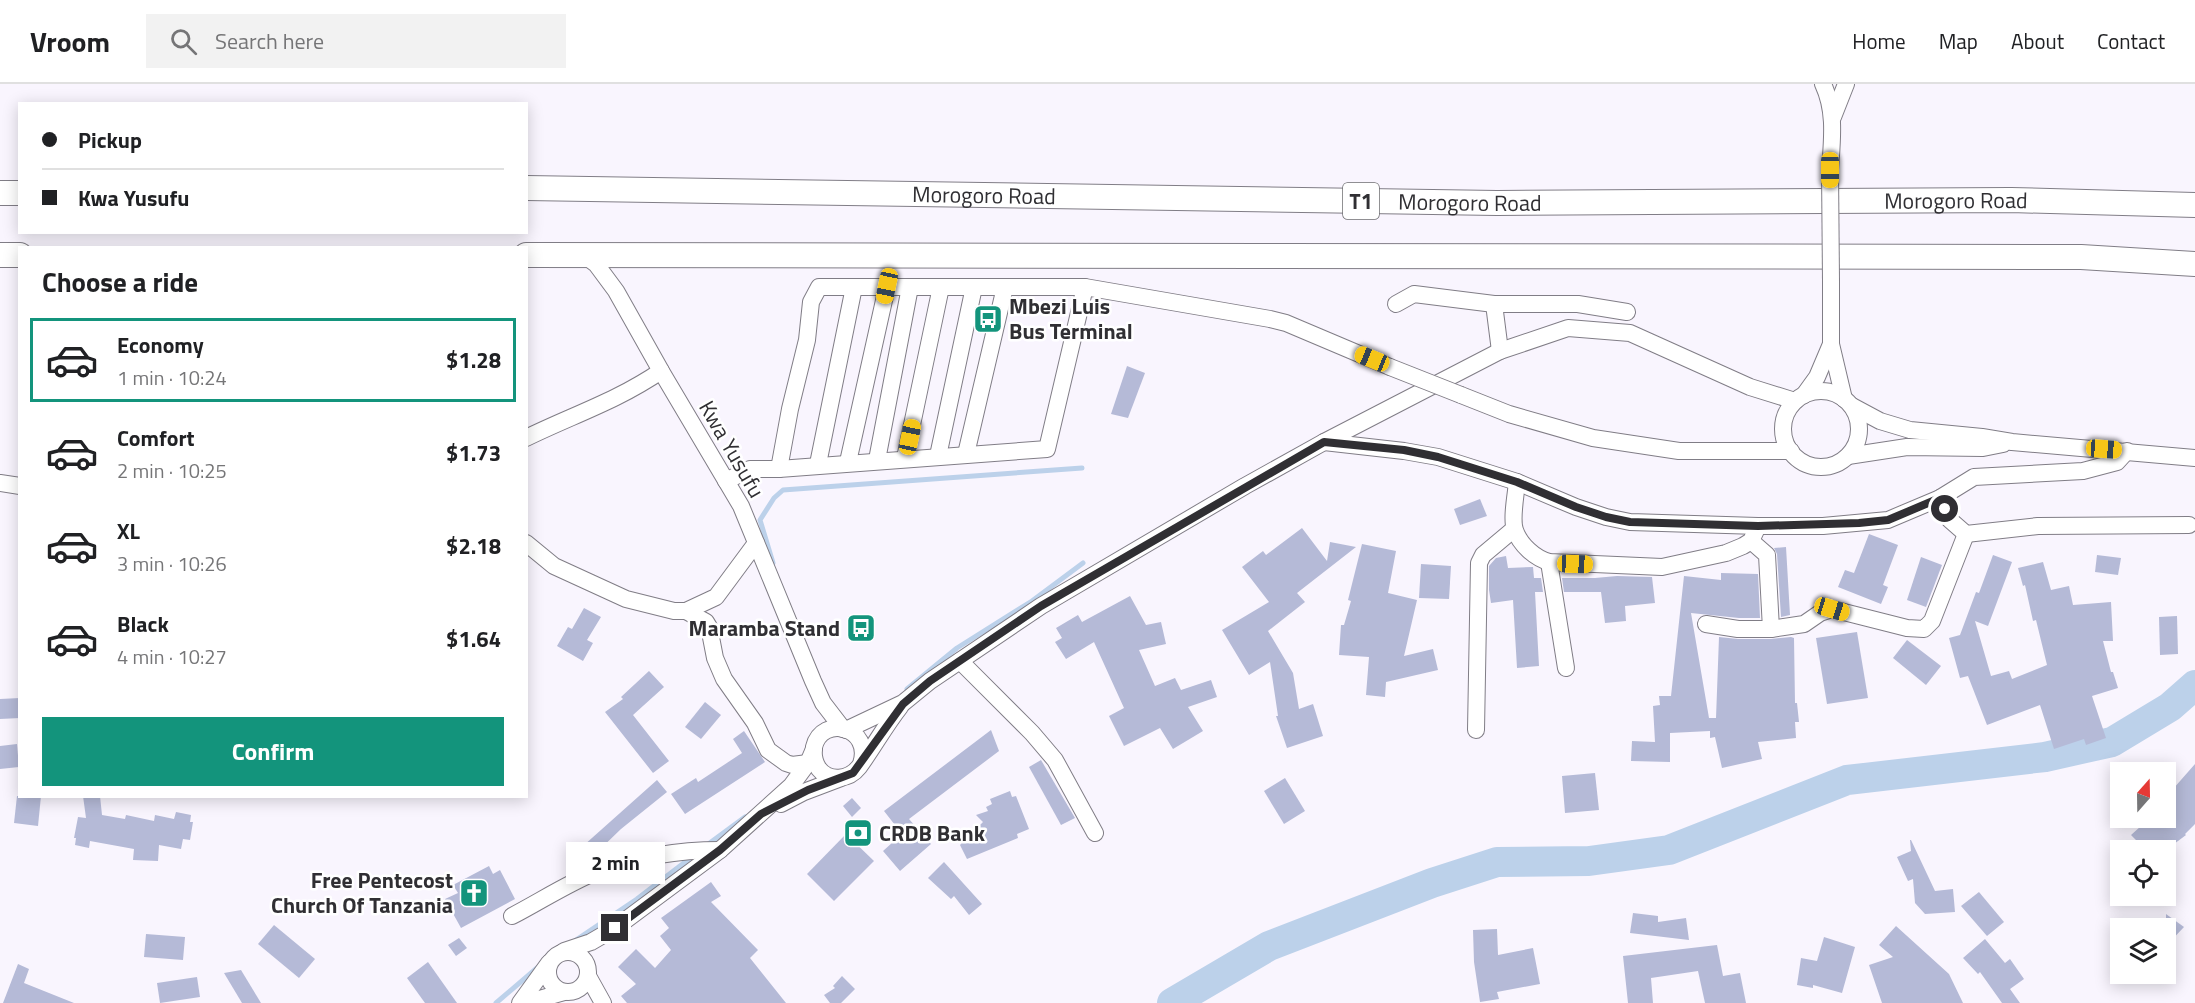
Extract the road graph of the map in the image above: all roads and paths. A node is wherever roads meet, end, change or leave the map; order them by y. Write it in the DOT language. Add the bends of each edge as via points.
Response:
graph roads {
  1 [pos="1823,84"];
  2 [pos="1846,84"];
  3 [pos="1833,117"];
  4 [pos="528,188"];
  5 [pos="0,193"];
  6 [pos="18,193"];
  7 [pos="2195,205"];
  8 [pos="0,255"];
  9 [pos="18,255"];
  10 [pos="528,255"];
  11 [pos="584,255"];
  12 [pos="2195,264"];
  13 [pos="855,286"];
  14 [pos="887,286"];
  15 [pos="910,287"];
  16 [pos="941,287"];
  17 [pos="974,287"];
  18 [pos="1005,287"];
  19 [pos="1085,287"];
  20 [pos="1396,304"];
  21 [pos="1494,304"];
  22 [pos="1627,312"];
  23 [pos="1831,344"];
  24 [pos="1500,351"];
  25 [pos="661,371"];
  26 [pos="1800,398"];
  27 [pos="1848,402"];
  28 [pos="528,437"];
  29 [pos="1324,442"];
  30 [pos="2012,442"];
  31 [pos="1791,451"];
  32 [pos="2127,451"];
  33 [pos="966,454"];
  34 [pos="938,456"];
  35 [pos="1848,456"];
  36 [pos="905,458"];
  37 [pos="2195,458"];
  38 [pos="877,460"];
  39 [pos="848,462"];
  40 [pos="818,464"];
  41 [pos="779,469"];
  42 [pos="726,481"];
  43 [pos="1517,482"];
  44 [pos="0,483"];
  45 [pos="18,486"];
  46 [pos="1940,498"];
  47 [pos="2189,525"];
  48 [pos="1514,529"];
  49 [pos="1755,534"];
  50 [pos="1966,534"];
  51 [pos="756,543"];
  52 [pos="528,545"];
  53 [pos="1549,562"];
  54 [pos="686,612"];
  55 [pos="1706,624"];
  56 [pos="1771,629"];
  57 [pos="960,661"];
  58 [pos="1566,668"];
  59 [pos="813,681"];
  60 [pos="903,704"];
  61 [pos="845,729"];
  62 [pos="1476,730"];
  63 [pos="813,751"];
  64 [pos="861,764"];
  65 [pos="841,778"];
  66 [pos="761,814"];
  67 [pos="1095,833"];
  68 [pos="720,850"];
  69 [pos="512,916"];
  70 [pos="615,928"];
  71 [pos="558,956"];
  72 [pos="588,972"];
  73 [pos="568,992"];
  74 [pos="520,1003"];
  75 [pos="526,1003"];
  76 [pos="596,1003"];
  77 [pos="603,1003"];
  1 -- 3 [label="street"];
  2 -- 3 [label="street"];
  3 -- 23 [label="street, bridge"];
  4 -- 7 [label="highway, Morogoro Road / T1" via="1497,203 2011,200"];
  5 -- 6 [label="highway"];
  8 -- 9 [label="highway"];
  10 -- 11 [label="highway"];
  11 -- 12 [label="highway" via="2081,257"];
  11 -- 25 [label="street, Kwa Yusufu" via="616,291"];
  13 -- 14 [label="street"];
  13 -- 40 [label="street"];
  13 -- 41 [label="street" via="819,287 811,302 807,340"];
  14 -- 15 [label="street"];
  14 -- 39 [label="street"];
  15 -- 16 [label="street"];
  15 -- 38 [label="street"];
  16 -- 17 [label="street"];
  16 -- 36 [label="street"];
  17 -- 18 [label="street"];
  17 -- 34 [label="street"];
  18 -- 19 [label="street"];
  18 -- 33 [label="street"];
  19 -- 31 [label="street, bridge" via="1287,324 1509,414 1593,438 1679,451"];
  19 -- 33 [label="street" via="1047,449"];
  20 -- 21 [label="street" via="1414,294"];
  21 -- 22 [label="street" via="1578,304"];
  21 -- 24 [label="street"];
  23 -- 26 [label="street" via="1817,377"];
  23 -- 27 [label="street"];
  24 -- 26 [label="street" via="1568,328 1630,333 1750,387"];
  24 -- 29 [label="street"];
  25 -- 28 [label="street" via="606,404"];
  25 -- 42 [label="street, Kwa Yusufu"];
  26 -- 27 [label="street" via="1825,391"];
  26 -- 31 [label="street" via="1788,410 1784,431"];
  27 -- 30 [label="street" via="1880,421 1910,430"];
  27 -- 35 [label="street" via="1857,416 1858,437"];
  29 -- 43 [label="street" via="1416,452"];
  29 -- 57 [label="street" via="1041,606"];
  30 -- 32 [label="street"];
  30 -- 35 [label="street" via="1983,448 1907,447"];
  31 -- 35 [label="street" via="1798,459 1818,466"];
  32 -- 37 [label="street"];
  32 -- 46 [label="street" via="2117,462 2084,471 1974,477"];
  33 -- 34 [label="street"];
  34 -- 36 [label="street"];
  36 -- 38 [label="street"];
  38 -- 39 [label="street"];
  39 -- 40 [label="street"];
  40 -- 41 [label="street"];
  41 -- 42 [label="street" via="750,469"];
  42 -- 51 [label="street, Kwa Yusufu"];
  43 -- 48 [label="street"];
  43 -- 49 [label="street" via="1606,517"];
  44 -- 45 [label="street"];
  46 -- 49 [label="street" via="1888,520"];
  46 -- 50 [label="street" via="1950,520"];
  47 -- 50 [label="street" via="2038,526"];
  48 -- 53 [label="street" via="1532,553"];
  48 -- 62 [label="street" via="1479,563"];
  49 -- 53 [label="street" via="1726,553 1662,567"];
  49 -- 56 [label="street" via="1767,555"];
  50 -- 56 [label="street" via="1932,621 1924,629 1832,609 1804,624"];
  51 -- 54 [label="street" via="716,597"];
  51 -- 59 [label="street, Kwa Yusufu"];
  52 -- 54 [label="street" via="554,566 626,599"];
  53 -- 58 [label="street"];
  54 -- 63 [label="street" via="709,627 724,679 755,723 768,750 792,765"];
  55 -- 56 [label="street"];
  57 -- 60 [label="street"];
  57 -- 67 [label="street" via="1055,760"];
  59 -- 61 [label="street, Kwa Yusufu" via="823,703"];
  59 -- 63 [label="street, Kwa Yusufu" via="820,714"];
  60 -- 61 [label="street"];
  60 -- 64 [label="street"];
  61 -- 63 [label="street" via="826,731"];
  61 -- 64 [label="street" via="855,734 862,745"];
  63 -- 65 [label="street" via="818,767 828,776"];
  63 -- 66 [label="street, Kwa Yusufu" via="791,786"];
  64 -- 65 [label="street"];
  65 -- 66 [label="street, Kwa Yusufu"];
  66 -- 68 [label="street, Kwa Yusufu"];
  68 -- 69 [label="street" via="638,860 597,872"];
  68 -- 70 [label="street, Kwa Yusufu"];
  70 -- 71 [label="street, Kwa Yusufu"];
  70 -- 72 [label="street, Kwa Yusufu"];
  71 -- 72 [label="street" via="580,955 586,960"];
  71 -- 73 [label="street" via="548,975 556,989"];
  71 -- 74 [label="street"];
  72 -- 73 [label="street" via="585,984"];
  72 -- 77 [label="street"];
  73 -- 75 [label="street"];
  73 -- 76 [label="street"];
}
